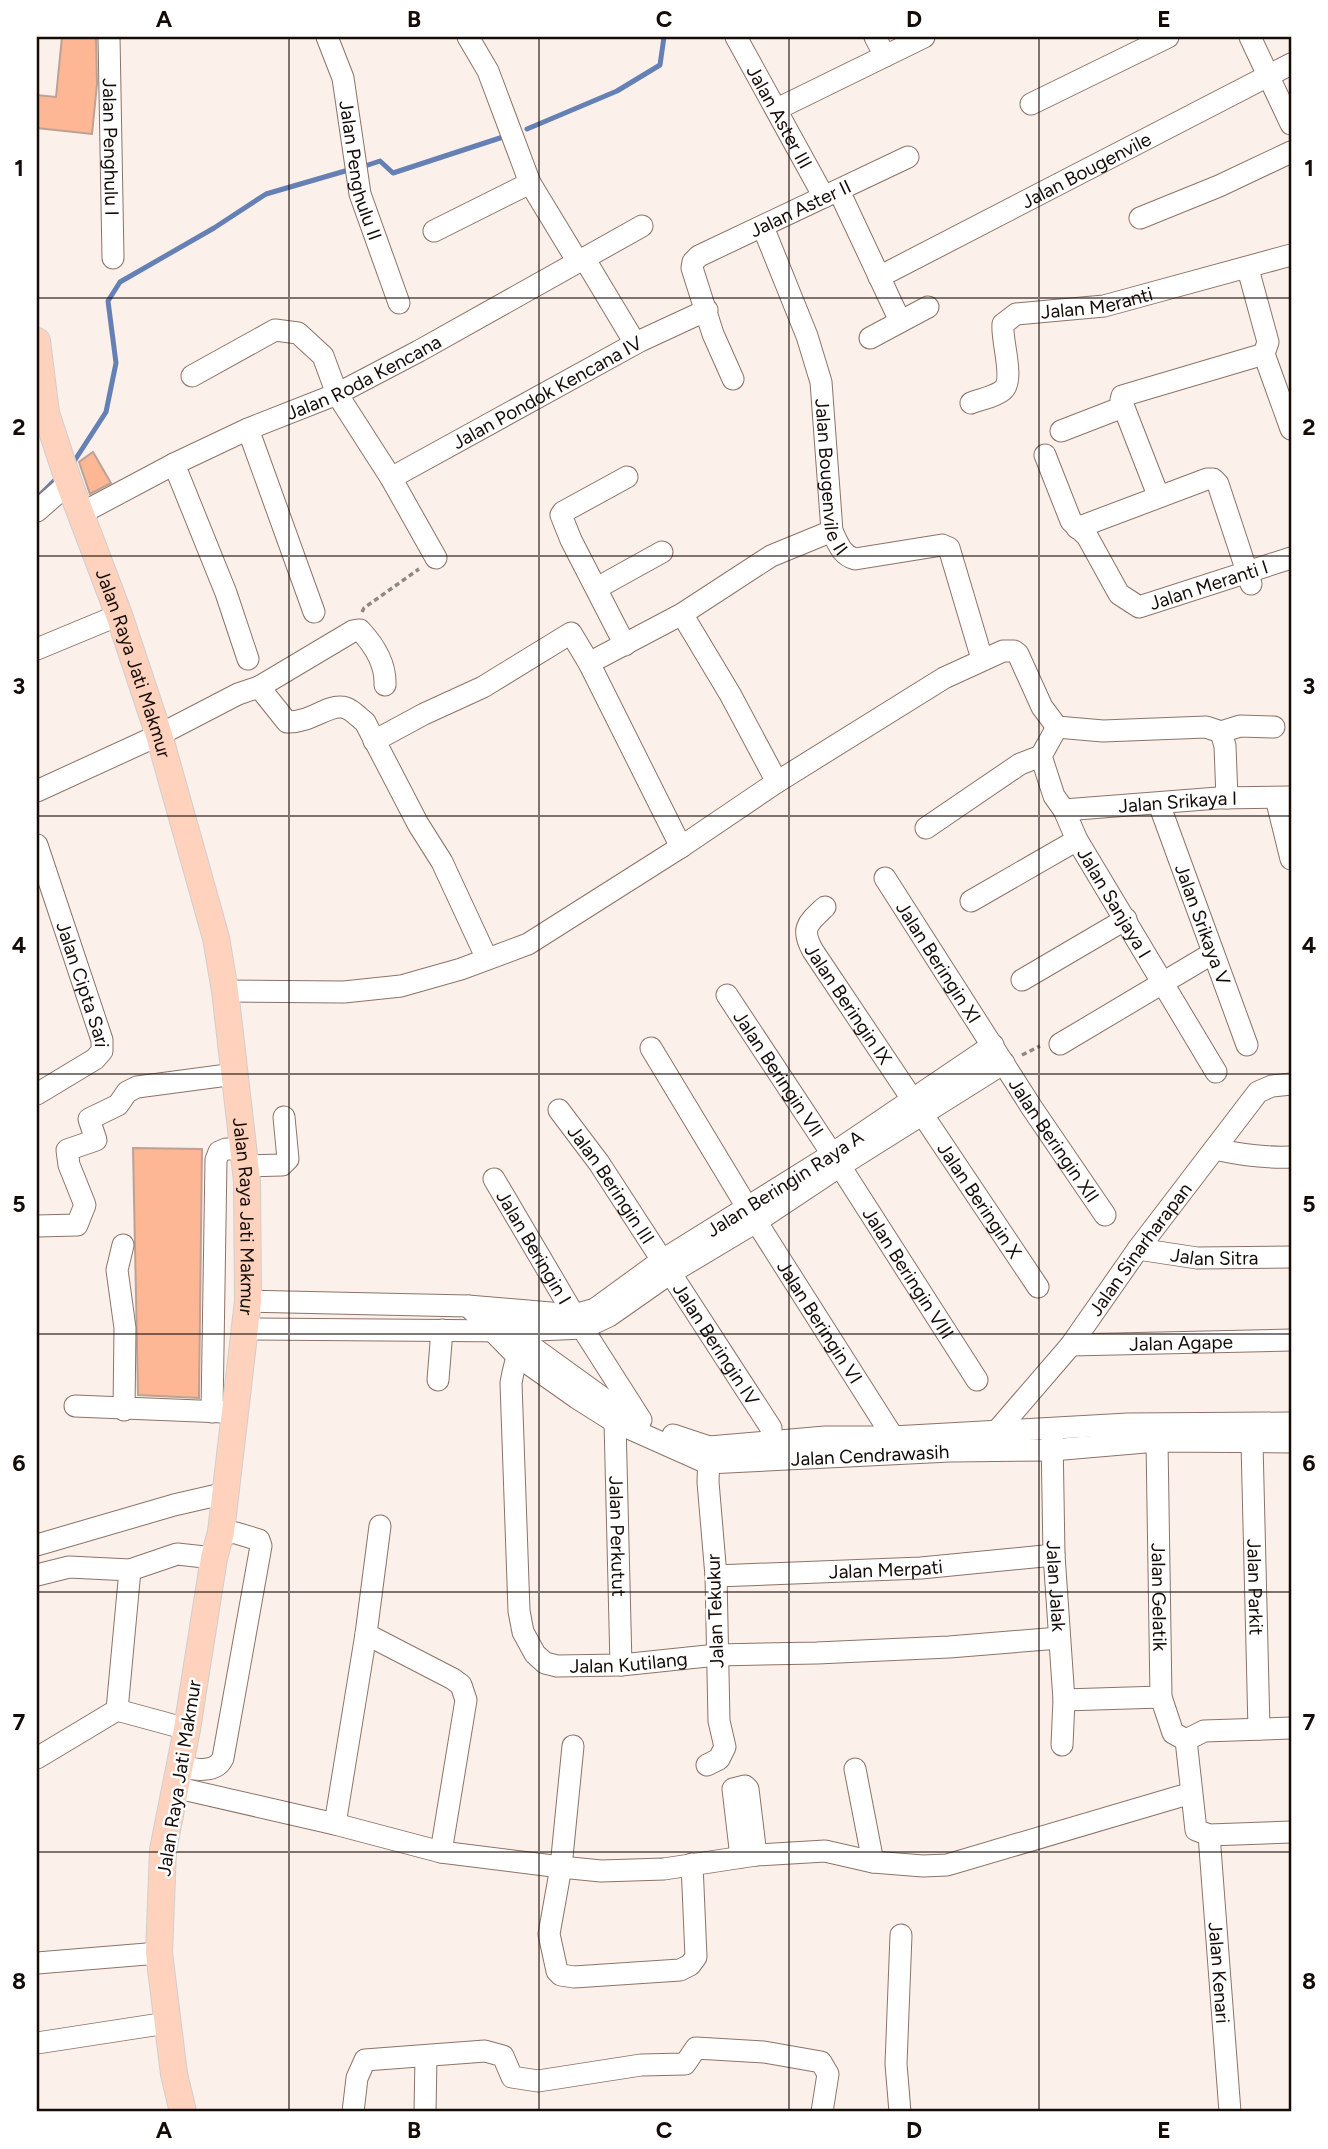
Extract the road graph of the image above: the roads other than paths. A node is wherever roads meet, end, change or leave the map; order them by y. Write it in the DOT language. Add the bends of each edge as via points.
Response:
graph roads {
  1 [pos="109,37"];
  2 [pos="327,37"];
  3 [pos="468,37"];
  4 [pos="736,37"];
  5 [pos="924,37"];
  6 [pos="1168,37"];
  7 [pos="1250,37"];
  8 [pos="880,46"];
  9 [pos="1291,64"];
  10 [pos="1268,75"];
  11 [pos="1031,104"];
  12 [pos="777,109"];
  13 [pos="1291,124"];
  14 [pos="1291,152"];
  15 [pos="908,157"];
  16 [pos="530,183"];
  17 [pos="831,194"];
  18 [pos="1140,218"];
  19 [pos="642,226"];
  20 [pos="762,227"];
  21 [pos="434,231"];
  22 [pos="1291,256"];
  23 [pos="113,258"];
  24 [pos="581,260"];
  25 [pos="1248,269"];
  26 [pos="879,278"];
  27 [pos="399,303"];
  28 [pos="928,307"];
  29 [pos="707,310"];
  30 [pos="900,321"];
  31 [pos="870,338"];
  32 [pos="37,341"];
  33 [pos="635,343"];
  34 [pos="1264,354"];
  35 [pos="192,376"];
  36 [pos="733,379"];
  37 [pos="337,394"];
  38 [pos="971,402"];
  39 [pos="1123,407"];
  40 [pos="248,429"];
  41 [pos="1291,429"];
  42 [pos="1061,431"];
  43 [pos="1045,455"];
  44 [pos="174,464"];
  45 [pos="627,477"];
  46 [pos="391,478"];
  47 [pos="69,483"];
  48 [pos="1158,495"];
  49 [pos="37,511"];
  50 [pos="80,514"];
  51 [pos="1077,528"];
  52 [pos="832,531"];
  53 [pos="662,551"];
  54 [pos="436,558"];
  55 [pos="1291,558"];
  56 [pos="1249,579"];
  57 [pos="597,588"];
  58 [pos="314,612"];
  59 [pos="682,614"];
  60 [pos="119,615"];
  61 [pos="625,645"];
  62 [pos="37,649"];
  63 [pos="248,659"];
  64 [pos="982,659"];
  65 [pos="589,663"];
  66 [pos="385,685"];
  67 [pos="259,687"];
  68 [pos="1057,727"];
  69 [pos="1274,727"];
  70 [pos="1221,732"];
  71 [pos="159,735"];
  72 [pos="374,741"];
  73 [pos="1041,756"];
  74 [pos="777,782"];
  75 [pos="37,790"];
  76 [pos="1284,797"];
  77 [pos="1227,798"];
  78 [pos="1159,804"];
  79 [pos="1064,810"];
  80 [pos="926,828"];
  81 [pos="1077,840"];
  82 [pos="37,845"];
  83 [pos="681,847"];
  84 [pos="1291,859"];
  85 [pos="885,878"];
  86 [pos="971,901"];
  87 [pos="825,907"];
  88 [pos="1126,919"];
  89 [pos="1213,953"];
  90 [pos="487,959"];
  91 [pos="1023,980"];
  92 [pos="1164,981"];
  93 [pos="225,991"];
  94 [pos="727,995"];
  95 [pos="1060,1044"];
  96 [pos="1247,1045"];
  97 [pos="651,1048"];
  98 [pos="998,1054"];
  99 [pos="1216,1072"];
  100 [pos="235,1074"];
  101 [pos="1291,1084"];
  102 [pos="37,1094"];
  103 [pos="918,1107"];
  104 [pos="559,1110"];
  105 [pos="284,1117"];
  106 [pos="1216,1149"];
  107 [pos="1291,1157"];
  108 [pos="245,1158"];
  109 [pos="835,1160"];
  110 [pos="494,1179"];
  111 [pos="751,1214"];
  112 [pos="1105,1215"];
  113 [pos="37,1226"];
  114 [pos="123,1245"];
  115 [pos="1139,1249"];
  116 [pos="1291,1257"];
  117 [pos="665,1268"];
  118 [pos="1038,1287"];
  119 [pos="248,1301"];
  120 [pos="481,1314"];
  121 [pos="579,1322"];
  122 [pos="246,1329"];
  123 [pos="442,1330"];
  124 [pos="522,1339"];
  125 [pos="1291,1340"];
  126 [pos="1071,1345"];
  127 [pos="438,1380"];
  128 [pos="977,1380"];
  129 [pos="75,1406"];
  130 [pos="124,1410"];
  131 [pos="224,1412"];
  132 [pos="618,1416"];
  133 [pos="641,1420"];
  134 [pos="1291,1423"];
  135 [pos="771,1428"];
  136 [pos="1052,1429"];
  137 [pos="893,1437"];
  138 [pos="991,1438"];
  139 [pos="1157,1441"];
  140 [pos="1291,1442"];
  141 [pos="1252,1443"];
  142 [pos="1052,1450"];
  143 [pos="708,1455"];
  144 [pos="226,1493"];
  145 [pos="380,1526"];
  146 [pos="221,1532"];
  147 [pos="37,1545"];
  148 [pos="1054,1555"];
  149 [pos="214,1558"];
  150 [pos="130,1570"];
  151 [pos="37,1575"];
  152 [pos="716,1576"];
  153 [pos="366,1634"];
  154 [pos="1059,1638"];
  155 [pos="717,1655"];
  156 [pos="621,1665"];
  157 [pos="1161,1697"];
  158 [pos="1064,1700"];
  159 [pos="117,1710"];
  160 [pos="1291,1728"];
  161 [pos="187,1729"];
  162 [pos="1259,1729"];
  163 [pos="1186,1740"];
  164 [pos="1062,1745"];
  165 [pos="573,1746"];
  166 [pos="37,1758"];
  167 [pos="707,1765"];
  168 [pos="855,1769"];
  169 [pos="176,1776"];
  170 [pos="1181,1796"];
  171 [pos="335,1824"];
  172 [pos="1291,1832"];
  173 [pos="1205,1839"];
  174 [pos="441,1852"];
  175 [pos="873,1862"];
  176 [pos="692,1864"];
  177 [pos="561,1867"];
  178 [pos="901,1935"];
  179 [pos="159,1953"];
  180 [pos="37,1963"];
  181 [pos="167,2023"];
  182 [pos="37,2043"];
  183 [pos="426,2057"];
  184 [pos="1213,2088"];
  185 [pos="183,2112"];
  186 [pos="352,2112"];
  187 [pos="425,2112"];
  188 [pos="822,2112"];
  189 [pos="900,2112"];
  190 [pos="1230,2112"];
  1 -- 23 [label="street, Jalan Penghulu I"];
  2 -- 27 [label="street, Jalan Penghulu II" via="342,78 368,218"];
  3 -- 16 [label="street" via="488,72"];
  4 -- 12 [label="street, Jalan Aster III"];
  5 -- 8 [label="street"];
  6 -- 11 [label="street"];
  7 -- 10 [label="street"];
  8 -- 12 [label="street"];
  9 -- 10 [label="street, Jalan Bougenvile"];
  10 -- 13 [label="street"];
  10 -- 26 [label="street, Jalan Bougenvile"];
  12 -- 17 [label="street, Jalan Aster III"];
  14 -- 18 [label="street"];
  15 -- 17 [label="street, Jalan Aster II"];
  16 -- 21 [label="street"];
  16 -- 24 [label="street"];
  17 -- 20 [label="street, Jalan Aster II"];
  17 -- 26 [label="street, Jalan Aster III"];
  19 -- 24 [label="street, Jalan Roda Kencana"];
  20 -- 29 [label="street, Jalan Aster II" via="693,262"];
  20 -- 52 [label="street, Jalan Bougenvile II" via="821,382"];
  22 -- 25 [label="street, Jalan Meranti"];
  24 -- 33 [label="street"];
  24 -- 37 [label="street, Jalan Roda Kencana"];
  25 -- 34 [label="street" via="1268,342"];
  25 -- 38 [label="street, Jalan Meranti" via="1104,306 1016,314 1003,324 1006,387"];
  26 -- 30 [label="street, Jalan Aster III"];
  28 -- 30 [label="street"];
  29 -- 33 [label="street, Jalan Pondok Kencana IV"];
  29 -- 36 [label="street"];
  30 -- 31 [label="street"];
  32 -- 47 [label="main road, Jalan Raya Jati Makmur" via="46,413"];
  33 -- 46 [label="street, Jalan Pondok Kencana IV"];
  34 -- 39 [label="street" via="1126,394 1121,400"];
  34 -- 41 [label="street"];
  35 -- 37 [label="street" via="275,330 298,333 323,356"];
  37 -- 40 [label="street, Jalan Roda Kencana"];
  37 -- 46 [label="street"];
  39 -- 42 [label="street"];
  39 -- 48 [label="street"];
  40 -- 44 [label="street, Jalan Roda Kencana"];
  40 -- 58 [label="street"];
  43 -- 51 [label="street, Jalan Meranti I" via="1067,514"];
  44 -- 50 [label="street, Jalan Roda Kencana"];
  44 -- 63 [label="street"];
  45 -- 57 [label="street" via="561,515"];
  46 -- 54 [label="street"];
  47 -- 49 [label="street"];
  47 -- 50 [label="main road, Jalan Raya Jati Makmur"];
  48 -- 51 [label="street"];
  48 -- 56 [label="street" via="1213,479"];
  50 -- 60 [label="main road, Jalan Raya Jati Makmur"];
  51 -- 56 [label="street, Jalan Meranti I" via="1087,536 1119,594 1139,607"];
  52 -- 59 [label="street" via="771,556"];
  52 -- 64 [label="street, Jalan Bougenvile II" via="841,550 855,559 942,545 949,548"];
  53 -- 57 [label="street"];
  55 -- 56 [label="street, Jalan Meranti I"];
  57 -- 61 [label="street"];
  59 -- 61 [label="street"];
  59 -- 74 [label="street"];
  60 -- 62 [label="street"];
  60 -- 71 [label="main road, Jalan Raya Jati Makmur"];
  61 -- 65 [label="street"];
  64 -- 68 [label="street" via="1003,651 1018,654 1042,707"];
  64 -- 74 [label="street"];
  65 -- 72 [label="street" via="571,633 483,687"];
  65 -- 83 [label="street"];
  66 -- 67 [label="street" via="375,649 360,630"];
  67 -- 71 [label="street"];
  67 -- 72 [label="street" via="287,722 341,707 365,722"];
  68 -- 70 [label="street" via="1103,731 1206,727"];
  68 -- 73 [label="street"];
  69 -- 70 [label="street" via="1240,726"];
  70 -- 77 [label="street"];
  71 -- 75 [label="street"];
  71 -- 93 [label="main road, Jalan Raya Jati Makmur" via="216,938"];
  72 -- 90 [label="street" via="442,862"];
  73 -- 79 [label="street, Jalan Sanjaya I" via="1054,796"];
  73 -- 80 [label="street" via="1020,764"];
  74 -- 83 [label="street"];
  76 -- 77 [label="street, Jalan Srikaya I"];
  76 -- 84 [label="street"];
  77 -- 78 [label="street, Jalan Srikaya I"];
  78 -- 79 [label="street, Jalan Srikaya I"];
  78 -- 89 [label="street, Jalan Srikaya V"];
  79 -- 81 [label="street, Jalan Sanjaya I"];
  81 -- 86 [label="street"];
  81 -- 88 [label="street, Jalan Sanjaya I"];
  82 -- 102 [label="street, Jalan Cipta Sari" via="102,1040 102,1051 95,1059"];
  83 -- 90 [label="street" via="528,944"];
  85 -- 98 [label="street, Jalan Beringin XI"];
  87 -- 103 [label="street, Jalan Beringin IX" via="808,923 807,941"];
  88 -- 91 [label="street"];
  88 -- 92 [label="street, Jalan Sanjaya I"];
  89 -- 92 [label="street"];
  89 -- 96 [label="street, Jalan Srikaya V"];
  90 -- 93 [label="street" via="401,986 344,992"];
  92 -- 95 [label="street"];
  92 -- 99 [label="street, Jalan Sanjaya I"];
  93 -- 100 [label="main road, Jalan Raya Jati Makmur"];
  94 -- 109 [label="street, Jalan Beringin VII"];
  97 -- 111 [label="street"];
  98 -- 103 [label="street"];
  98 -- 112 [label="street, Jalan Beringin XII"];
  100 -- 108 [label="main road, Jalan Raya Jati Makmur"];
  100 -- 113 [label="street" via="137,1087 118,1105 89,1119 96,1140 67,1150 85,1205 77,1225"];
  101 -- 106 [label="street, Jalan Sinarharapan" via="1258,1092"];
  103 -- 109 [label="street"];
  103 -- 118 [label="street, Jalan Beringin X"];
  104 -- 117 [label="street, Jalan Beringin III" via="599,1163"];
  105 -- 108 [label="street" via="286,1163"];
  106 -- 107 [label="street"];
  106 -- 115 [label="street, Jalan Sinarharapan"];
  108 -- 119 [label="main road, Jalan Raya Jati Makmur"];
  108 -- 131 [label="street" via="226,1149 216,1160"];
  109 -- 111 [label="street"];
  109 -- 128 [label="street, Jalan Beringin VIII"];
  110 -- 121 [label="street, Jalan Beringin I"];
  111 -- 117 [label="street"];
  111 -- 137 [label="street, Jalan Beringin VI"];
  114 -- 130 [label="street" via="117,1270 125,1328"];
  115 -- 116 [label="street, Jalan Sitra" via="1197,1258"];
  115 -- 126 [label="street, Jalan Sinarharapan"];
  117 -- 121 [label="street" via="609,1316"];
  117 -- 135 [label="street, Jalan Beringin IV"];
  119 -- 120 [label="street"];
  119 -- 122 [label="main road, Jalan Raya Jati Makmur"];
  120 -- 121 [label="street"];
  120 -- 123 [label="street"];
  120 -- 124 [label="street, Jalan Cendrawasih"];
  121 -- 124 [label="street"];
  121 -- 133 [label="street, Jalan Beringin I"];
  122 -- 123 [label="street"];
  122 -- 131 [label="main road, Jalan Raya Jati Makmur"];
  123 -- 127 [label="street"];
  124 -- 132 [label="street, Jalan Cendrawasih"];
  124 -- 156 [label="street, Jalan Kutilang" via="511,1382 523,1632 545,1663"];
  125 -- 126 [label="street, Jalan Agape"];
  126 -- 138 [label="street, Jalan Sinarharapan"];
  129 -- 130 [label="street"];
  130 -- 131 [label="street"];
  131 -- 144 [label="main road, Jalan Raya Jati Makmur"];
  132 -- 133 [label="street, Jalan Cendrawasih"];
  132 -- 143 [label="street, Jalan Cendrawasih"];
  132 -- 156 [label="street, Jalan Perkutut"];
  133 -- 143 [label="street, Jalan Cendrawasih"];
  134 -- 136 [label="street, Jalan Cendrawasih"];
  136 -- 138 [label="street, Jalan Cendrawasih"];
  136 -- 142 [label="street, Jalan Jalak"];
  137 -- 138 [label="street, Jalan Cendrawasih"];
  137 -- 143 [label="street, Jalan Cendrawasih" via="825,1437"];
  138 -- 142 [label="street, Jalan Cendrawasih"];
  138 -- 143 [label="street, Jalan Cendrawasih" via="834,1455"];
  139 -- 141 [label="street, Jalan Cendrawasih"];
  139 -- 142 [label="street, Jalan Cendrawasih"];
  139 -- 157 [label="street, Jalan Gelatik"];
  140 -- 141 [label="street, Jalan Cendrawasih"];
  141 -- 162 [label="street, Jalan Parkit"];
  142 -- 148 [label="street, Jalan Jalak"];
  143 -- 152 [label="street, Jalan Tekukur"];
  144 -- 146 [label="main road, Jalan Raya Jati Makmur"];
  144 -- 147 [label="street"];
  145 -- 153 [label="street"];
  146 -- 149 [label="main road, Jalan Raya Jati Makmur"];
  146 -- 169 [label="street" via="253,1537 261,1546 223,1758 214,1768 189,1769"];
  148 -- 152 [label="street, Jalan Merpati" via="921,1569"];
  148 -- 154 [label="street, Jalan Jalak"];
  149 -- 150 [label="street" via="177,1554"];
  149 -- 161 [label="main road, Jalan Raya Jati Makmur"];
  150 -- 151 [label="street" via="68,1567"];
  150 -- 159 [label="street"];
  152 -- 155 [label="street, Jalan Tekukur"];
  153 -- 171 [label="street"];
  153 -- 174 [label="street" via="453,1679 464,1691"];
  154 -- 155 [label="street, Jalan Kutilang"];
  154 -- 158 [label="street, Jalan Jalak"];
  155 -- 156 [label="street, Jalan Kutilang"];
  155 -- 167 [label="street, Jalan Tekukur" via="719,1721 725,1746 719,1759"];
  157 -- 158 [label="street"];
  157 -- 163 [label="street, Jalan Gelatik" via="1172,1733"];
  158 -- 164 [label="street, Jalan Jalak"];
  159 -- 161 [label="street"];
  159 -- 166 [label="street"];
  160 -- 162 [label="street"];
  161 -- 169 [label="main road, Jalan Raya Jati Makmur"];
  162 -- 163 [label="street" via="1204,1731"];
  163 -- 173 [label="street, Jalan Kenari"];
  165 -- 177 [label="street"];
  168 -- 175 [label="street"];
  169 -- 171 [label="street"];
  169 -- 179 [label="main road, Jalan Raya Jati Makmur" via="163,1850"];
  170 -- 175 [label="street" via="947,1865"];
  171 -- 174 [label="street"];
  172 -- 173 [label="street"];
  173 -- 184 [label="street" via="1200,1881 1212,1986"];
  173 -- 190 [label="street, Jalan Kenari"];
  174 -- 177 [label="street"];
  175 -- 176 [label="street" via="825,1851"];
  176 -- 177 [label="street" via="601,1871"];
  176 -- 177 [label="street" via="696,1957 690,1965 680,1970 574,1977 557,1971 549,1934"];
  178 -- 189 [label="street" via="896,2064"];
  179 -- 180 [label="street"];
  179 -- 181 [label="main road, Jalan Raya Jati Makmur"];
  181 -- 182 [label="street"];
  181 -- 185 [label="main road, Jalan Raya Jati Makmur"];
  183 -- 186 [label="street" via="365,2060"];
  183 -- 187 [label="street"];
  183 -- 188 [label="street" via="497,2053 512,2077 538,2081 641,2065 685,2064 696,2048 764,2052 821,2062 828,2074"];
}
